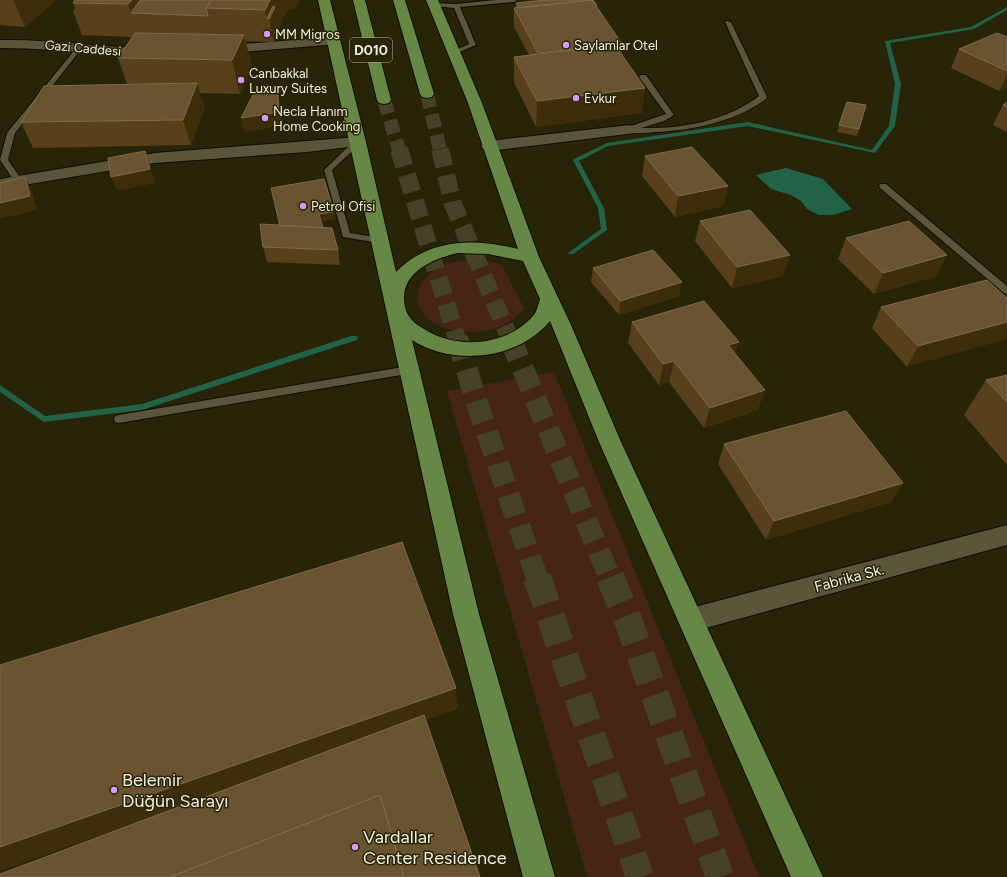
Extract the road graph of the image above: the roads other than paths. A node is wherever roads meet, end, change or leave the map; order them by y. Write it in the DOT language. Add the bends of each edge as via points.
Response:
graph roads {
  1 [pos="324,0"];
  2 [pos="359,0"];
  3 [pos="398,0"];
  4 [pos="514,0"];
  5 [pos="433,2"];
  6 [pos="456,6"];
  7 [pos="728,22"];
  8 [pos="333,41"];
  9 [pos="0,44"];
  10 [pos="79,48"];
  11 [pos="201,51"];
  12 [pos="162,52"];
  13 [pos="455,52"];
  14 [pos="643,76"];
  15 [pos="426,94"];
  16 [pos="384,100"];
  17 [pos="630,130"];
  18 [pos="358,142"];
  19 [pos="489,146"];
  20 [pos="18,180"];
  21 [pos="0,184"];
  22 [pos="883,186"];
  23 [pos="379,240"];
  24 [pos="530,258"];
  25 [pos="1007,291"];
  26 [pos="549,300"];
  27 [pos="394,304"];
  28 [pos="409,370"];
  29 [pos="119,419"];
  30 [pos="1007,535"];
  31 [pos="691,620"];
  32 [pos="539,877"];
  33 [pos="807,877"];
  1 -- 8 [label="highway"];
  2 -- 16 [label="highway, D010"];
  3 -- 15 [label="highway, D010"];
  4 -- 6 [label="lane"];
  5 -- 6 [label="lane"];
  5 -- 13 [label="highway"];
  6 -- 13 [label="lane" via="473,45"];
  7 -- 17 [label="lane" via="763,97 745,110 710,122 662,130"];
  8 -- 11 [label="street"];
  8 -- 18 [label="highway"];
  9 -- 10 [label="street, Gazi Caddesi" via="26,43"];
  10 -- 12 [label="street, Gazi Caddesi"];
  10 -- 20 [label="lane" via="11,133 4,160"];
  13 -- 19 [label="highway"];
  14 -- 17 [label="lane" via="670,115"];
  17 -- 19 [label="street"];
  18 -- 20 [label="street" via="156,158"];
  18 -- 23 [label="highway"];
  18 -- 23 [label="lane" via="328,170 346,235"];
  19 -- 24 [label="highway"];
  20 -- 21 [label="street"];
  22 -- 25 [label="lane"];
  23 -- 27 [label="highway"];
  24 -- 26 [label="highway"];
  24 -- 27 [label="highway" via="498,249 473,246 448,249 429,255 412,265 400,277 394,292"];
  26 -- 27 [label="highway" via="541,320 524,335 500,345 472,349 444,346 420,337 403,323"];
  26 -- 31 [label="highway"];
  27 -- 28 [label="highway"];
  28 -- 29 [label="lane"];
  28 -- 32 [label="highway" via="466,614"];
  30 -- 31 [label="street, Fabrika Sk."];
  31 -- 33 [label="highway"];
}
